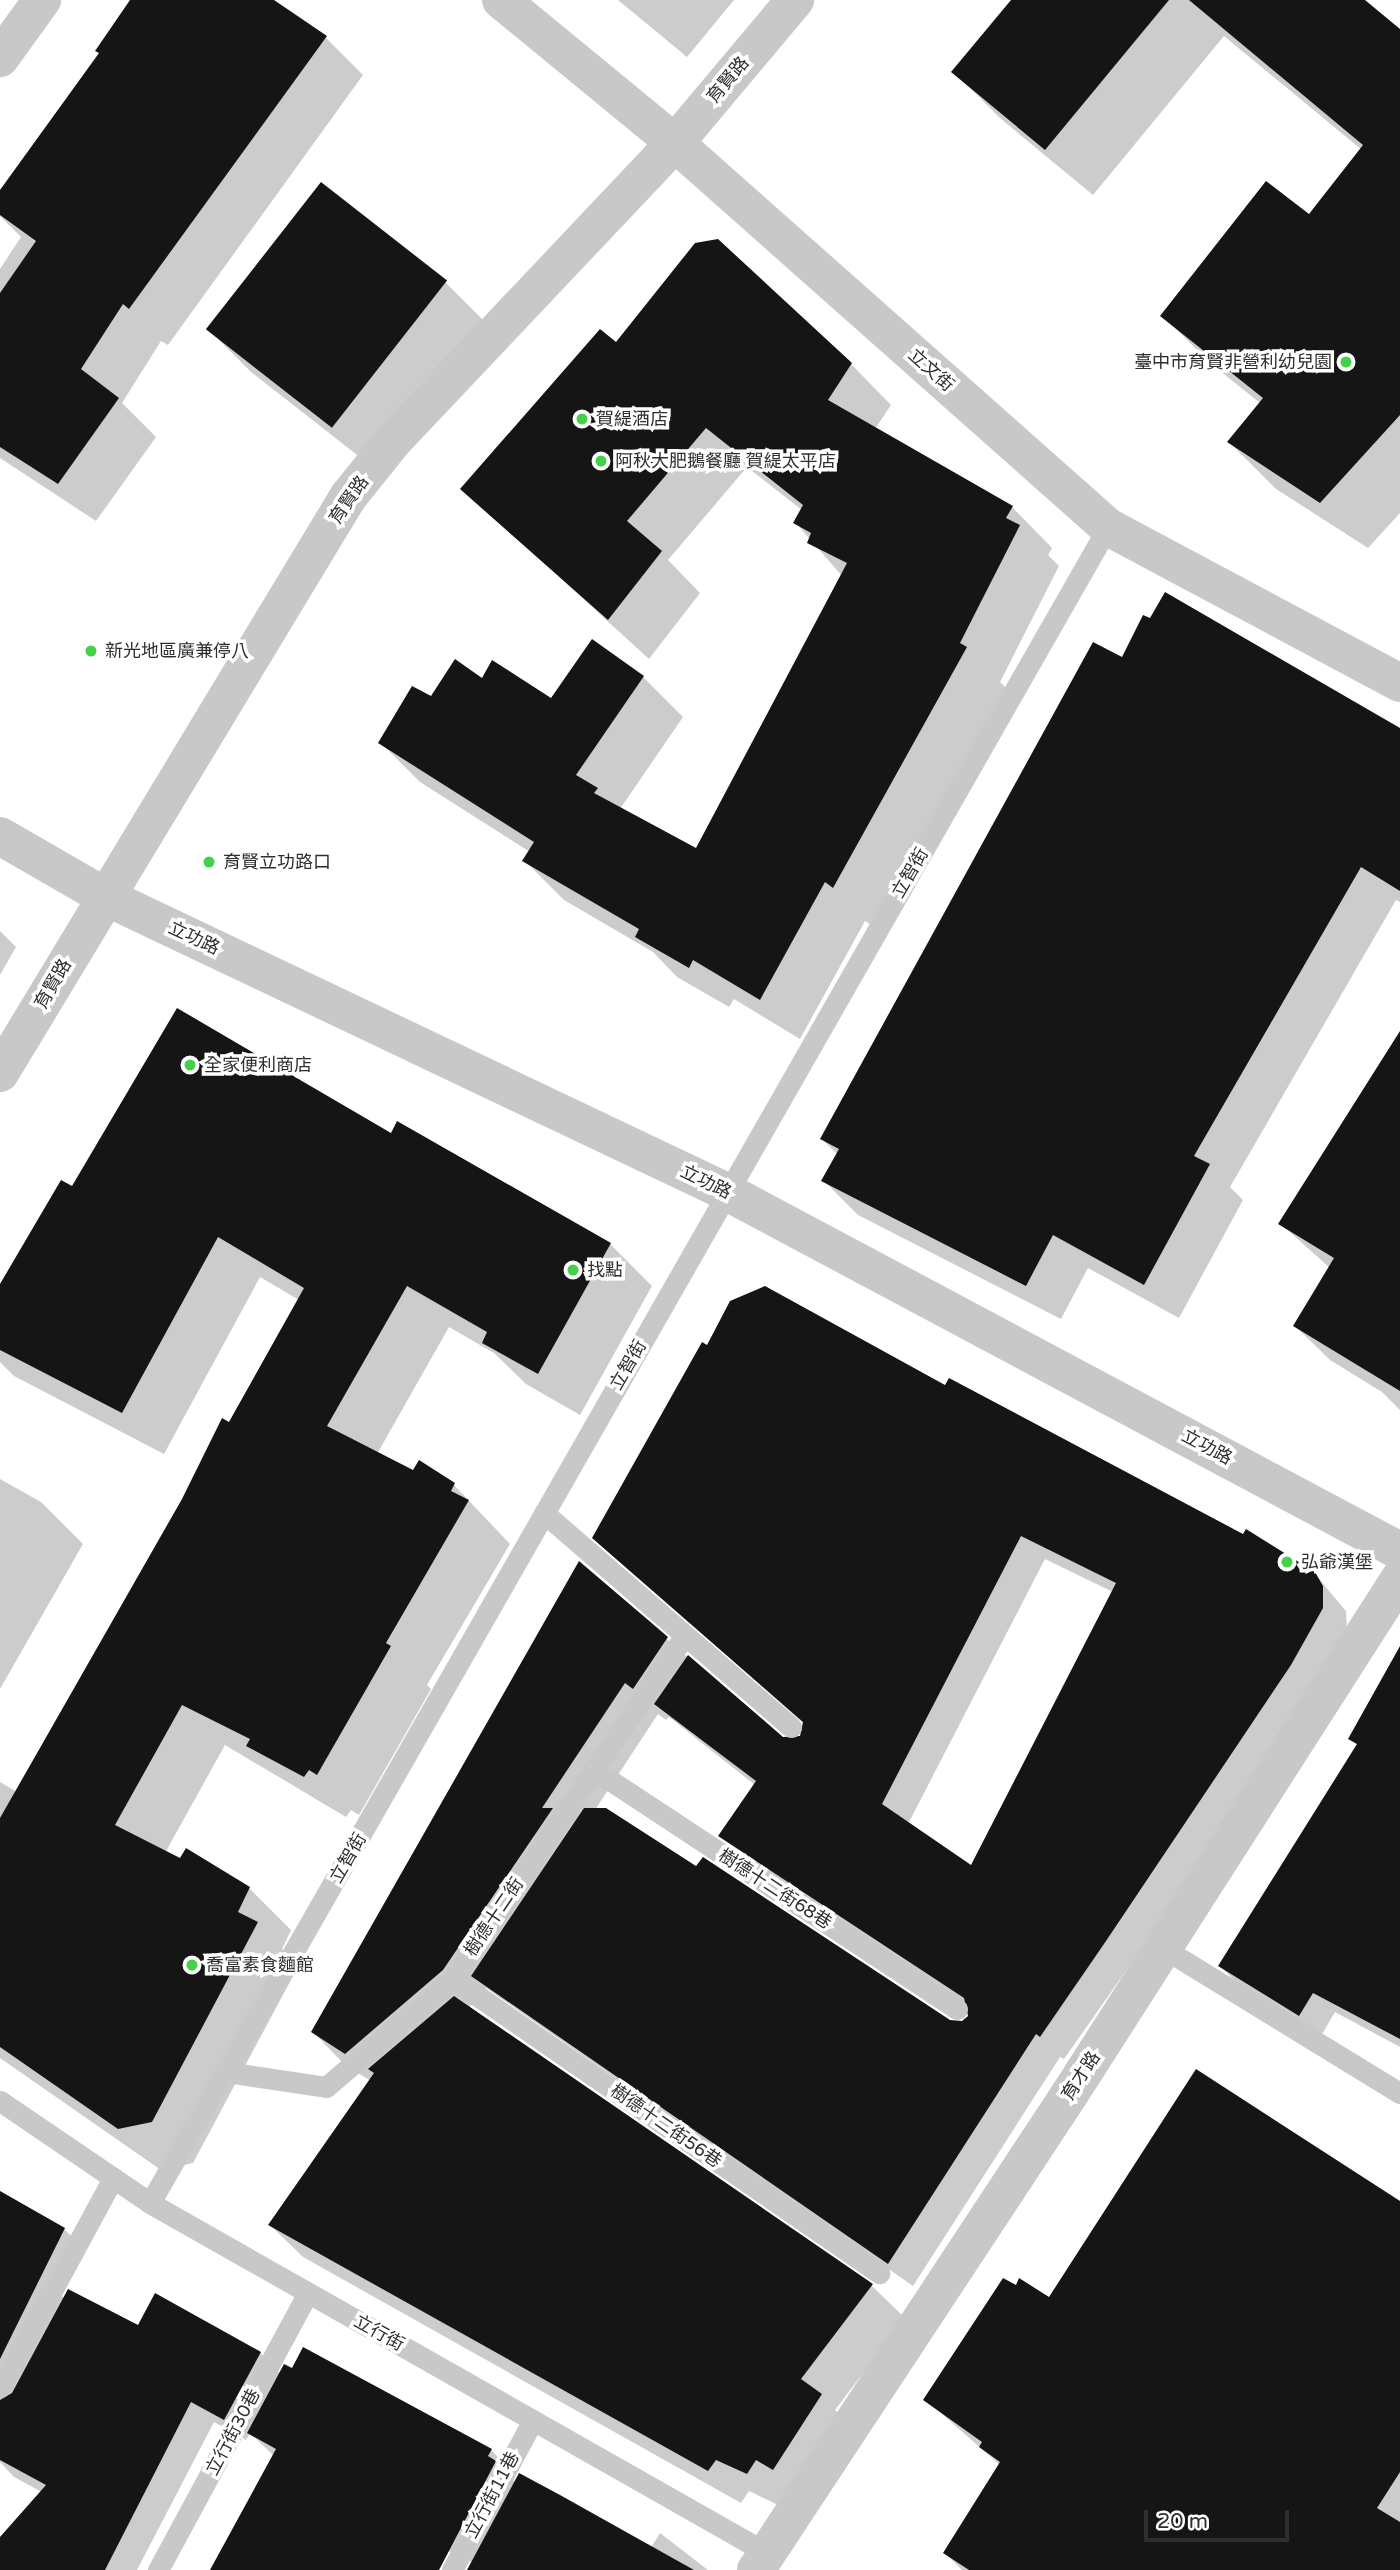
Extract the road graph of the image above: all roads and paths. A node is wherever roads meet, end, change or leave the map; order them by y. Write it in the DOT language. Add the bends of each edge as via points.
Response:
graph roads {
  1 [pos="42,0"];
  2 [pos="501,0"];
  3 [pos="795,0"];
  4 [pos="0,58"];
  5 [pos="675,143"];
  6 [pos="1108,527"];
  7 [pos="1400,683"];
  8 [pos="0,836"];
  9 [pos="104,896"];
  10 [pos="0,1073"];
  11 [pos="727,1192"];
  12 [pos="544,1513"];
  13 [pos="1400,1551"];
  14 [pos="1400,1578"];
  15 [pos="685,1635"];
  16 [pos="791,1727"];
  17 [pos="593,1769"];
  18 [pos="1163,1948"];
  19 [pos="453,1979"];
  20 [pos="957,2009"];
  21 [pos="226,2072"];
  22 [pos="1400,2093"];
  23 [pos="0,2101"];
  24 [pos="113,2178"];
  25 [pos="150,2203"];
  26 [pos="879,2273"];
  27 [pos="308,2293"];
  28 [pos="0,2387"];
  29 [pos="533,2420"];
  30 [pos="761,2562"];
  31 [pos="158,2570"];
  32 [pos="452,2570"];
  1 -- 4 [label="street"];
  2 -- 5 [label="street, 立文街"];
  3 -- 5 [label="street, 育賢路"];
  5 -- 6 [label="street, 立文街"];
  5 -- 9 [label="street, 育賢路" via="393,441 348,497"];
  6 -- 7 [label="street, 立文街"];
  6 -- 11 [label="lane, 立智街"];
  8 -- 9 [label="street, 立功路"];
  9 -- 10 [label="street, 育賢路"];
  9 -- 11 [label="street, 立功路"];
  11 -- 12 [label="lane, 立智街"];
  11 -- 13 [label="street, 立功路"];
  12 -- 15 [label="lane"];
  12 -- 21 [label="lane, 立智街"];
  14 -- 18 [label="street, 育才路"];
  15 -- 16 [label="lane"];
  15 -- 17 [label="lane, 樹德十二街"];
  17 -- 19 [label="lane, 樹德十二街"];
  17 -- 20 [label="lane, 樹德十二街68巷"];
  18 -- 22 [label="lane"];
  18 -- 30 [label="street, 育才路"];
  19 -- 21 [label="lane, 樹德十二街" via="326,2087"];
  19 -- 26 [label="lane, 樹德十二街56巷"];
  21 -- 25 [label="lane, 立智街"];
  23 -- 24 [label="lane, 立行街"];
  24 -- 25 [label="lane, 立行街"];
  24 -- 28 [label="lane"];
  25 -- 27 [label="lane, 立行街"];
  27 -- 29 [label="lane, 立行街"];
  27 -- 31 [label="lane, 立行街30巷"];
  29 -- 30 [label="lane, 立行街"];
  29 -- 32 [label="lane, 立行街11巷"];
}
